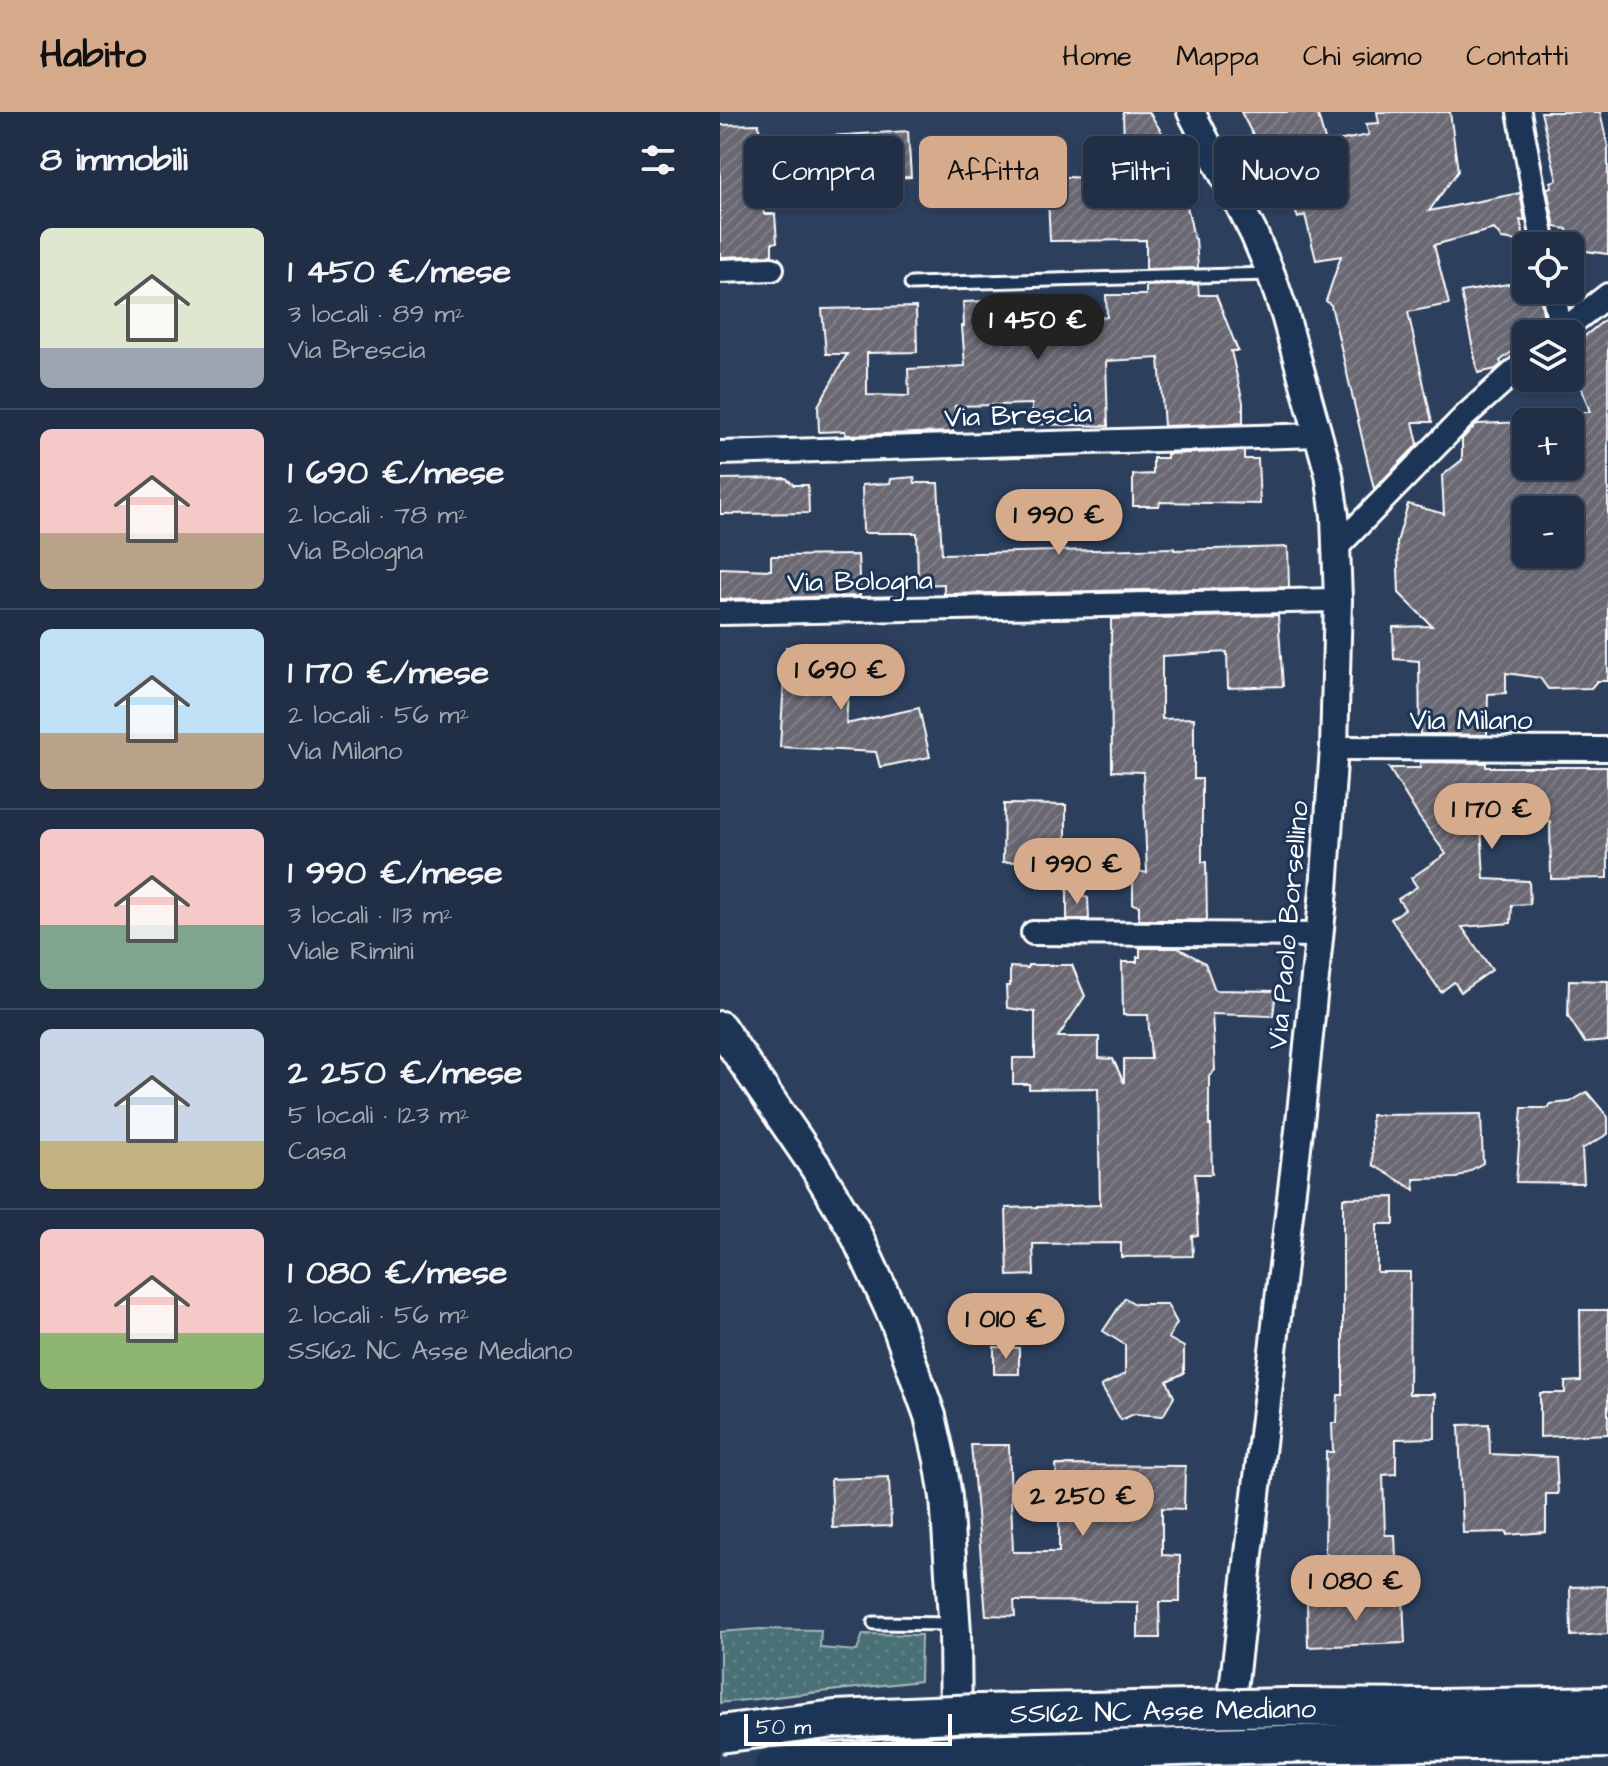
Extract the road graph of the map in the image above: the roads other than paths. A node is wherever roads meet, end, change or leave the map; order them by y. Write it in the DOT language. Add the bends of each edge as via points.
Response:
graph roads {
  1 [pos="1191,112"];
  2 [pos="1519,112"];
  3 [pos="1541,232"];
  4 [pos="772,269"];
  5 [pos="720,271"];
  6 [pos="1271,274"];
  7 [pos="911,284"];
  8 [pos="1608,295"];
  9 [pos="1576,320"];
  10 [pos="1512,374"];
  11 [pos="1319,435"];
  12 [pos="720,453"];
  13 [pos="1336,548"];
  14 [pos="1338,600"];
  15 [pos="720,613"];
  16 [pos="1334,748"];
  17 [pos="1608,749"];
  18 [pos="1033,933"];
  19 [pos="1320,935"];
  20 [pos="720,1027"];
  21 [pos="874,1623"];
  22 [pos="954,1624"];
  23 [pos="1608,1705"];
  24 [pos="720,1734"];
  25 [pos="1608,1739"];
  26 [pos="773,1766"];
  27 [pos="953,1766"];
  28 [pos="1224,1766"];
  1 -- 6 [label="street, Via Paolo Borsellino"];
  2 -- 3 [label="street"];
  4 -- 5 [label="street"];
  6 -- 7 [label="lane"];
  6 -- 11 [label="street, Via Paolo Borsellino"];
  8 -- 9 [label="street"];
  10 -- 13 [label="street"];
  11 -- 12 [label="street, Via Brescia"];
  11 -- 13 [label="street, Via Paolo Borsellino" via="1329,474"];
  13 -- 14 [label="street, Via Paolo Borsellino"];
  14 -- 15 [label="street, Via Bologna"];
  14 -- 16 [label="street, Via Paolo Borsellino"];
  16 -- 17 [label="street, Via Milano"];
  16 -- 19 [label="street, Via Paolo Borsellino"];
  18 -- 19 [label="street"];
  19 -- 28 [label="street, Via Paolo Borsellino"];
  20 -- 22 [label="main road" via="854,1230 896,1321 940,1460"];
  21 -- 22 [label="lane"];
  22 -- 27 [label="main road"];
  23 -- 24 [label="highway, SS162 NC Asse Mediano, bridge" via="979,1713 835,1719"];
  25 -- 26 [label="highway, bridge" via="972,1753"];
}
